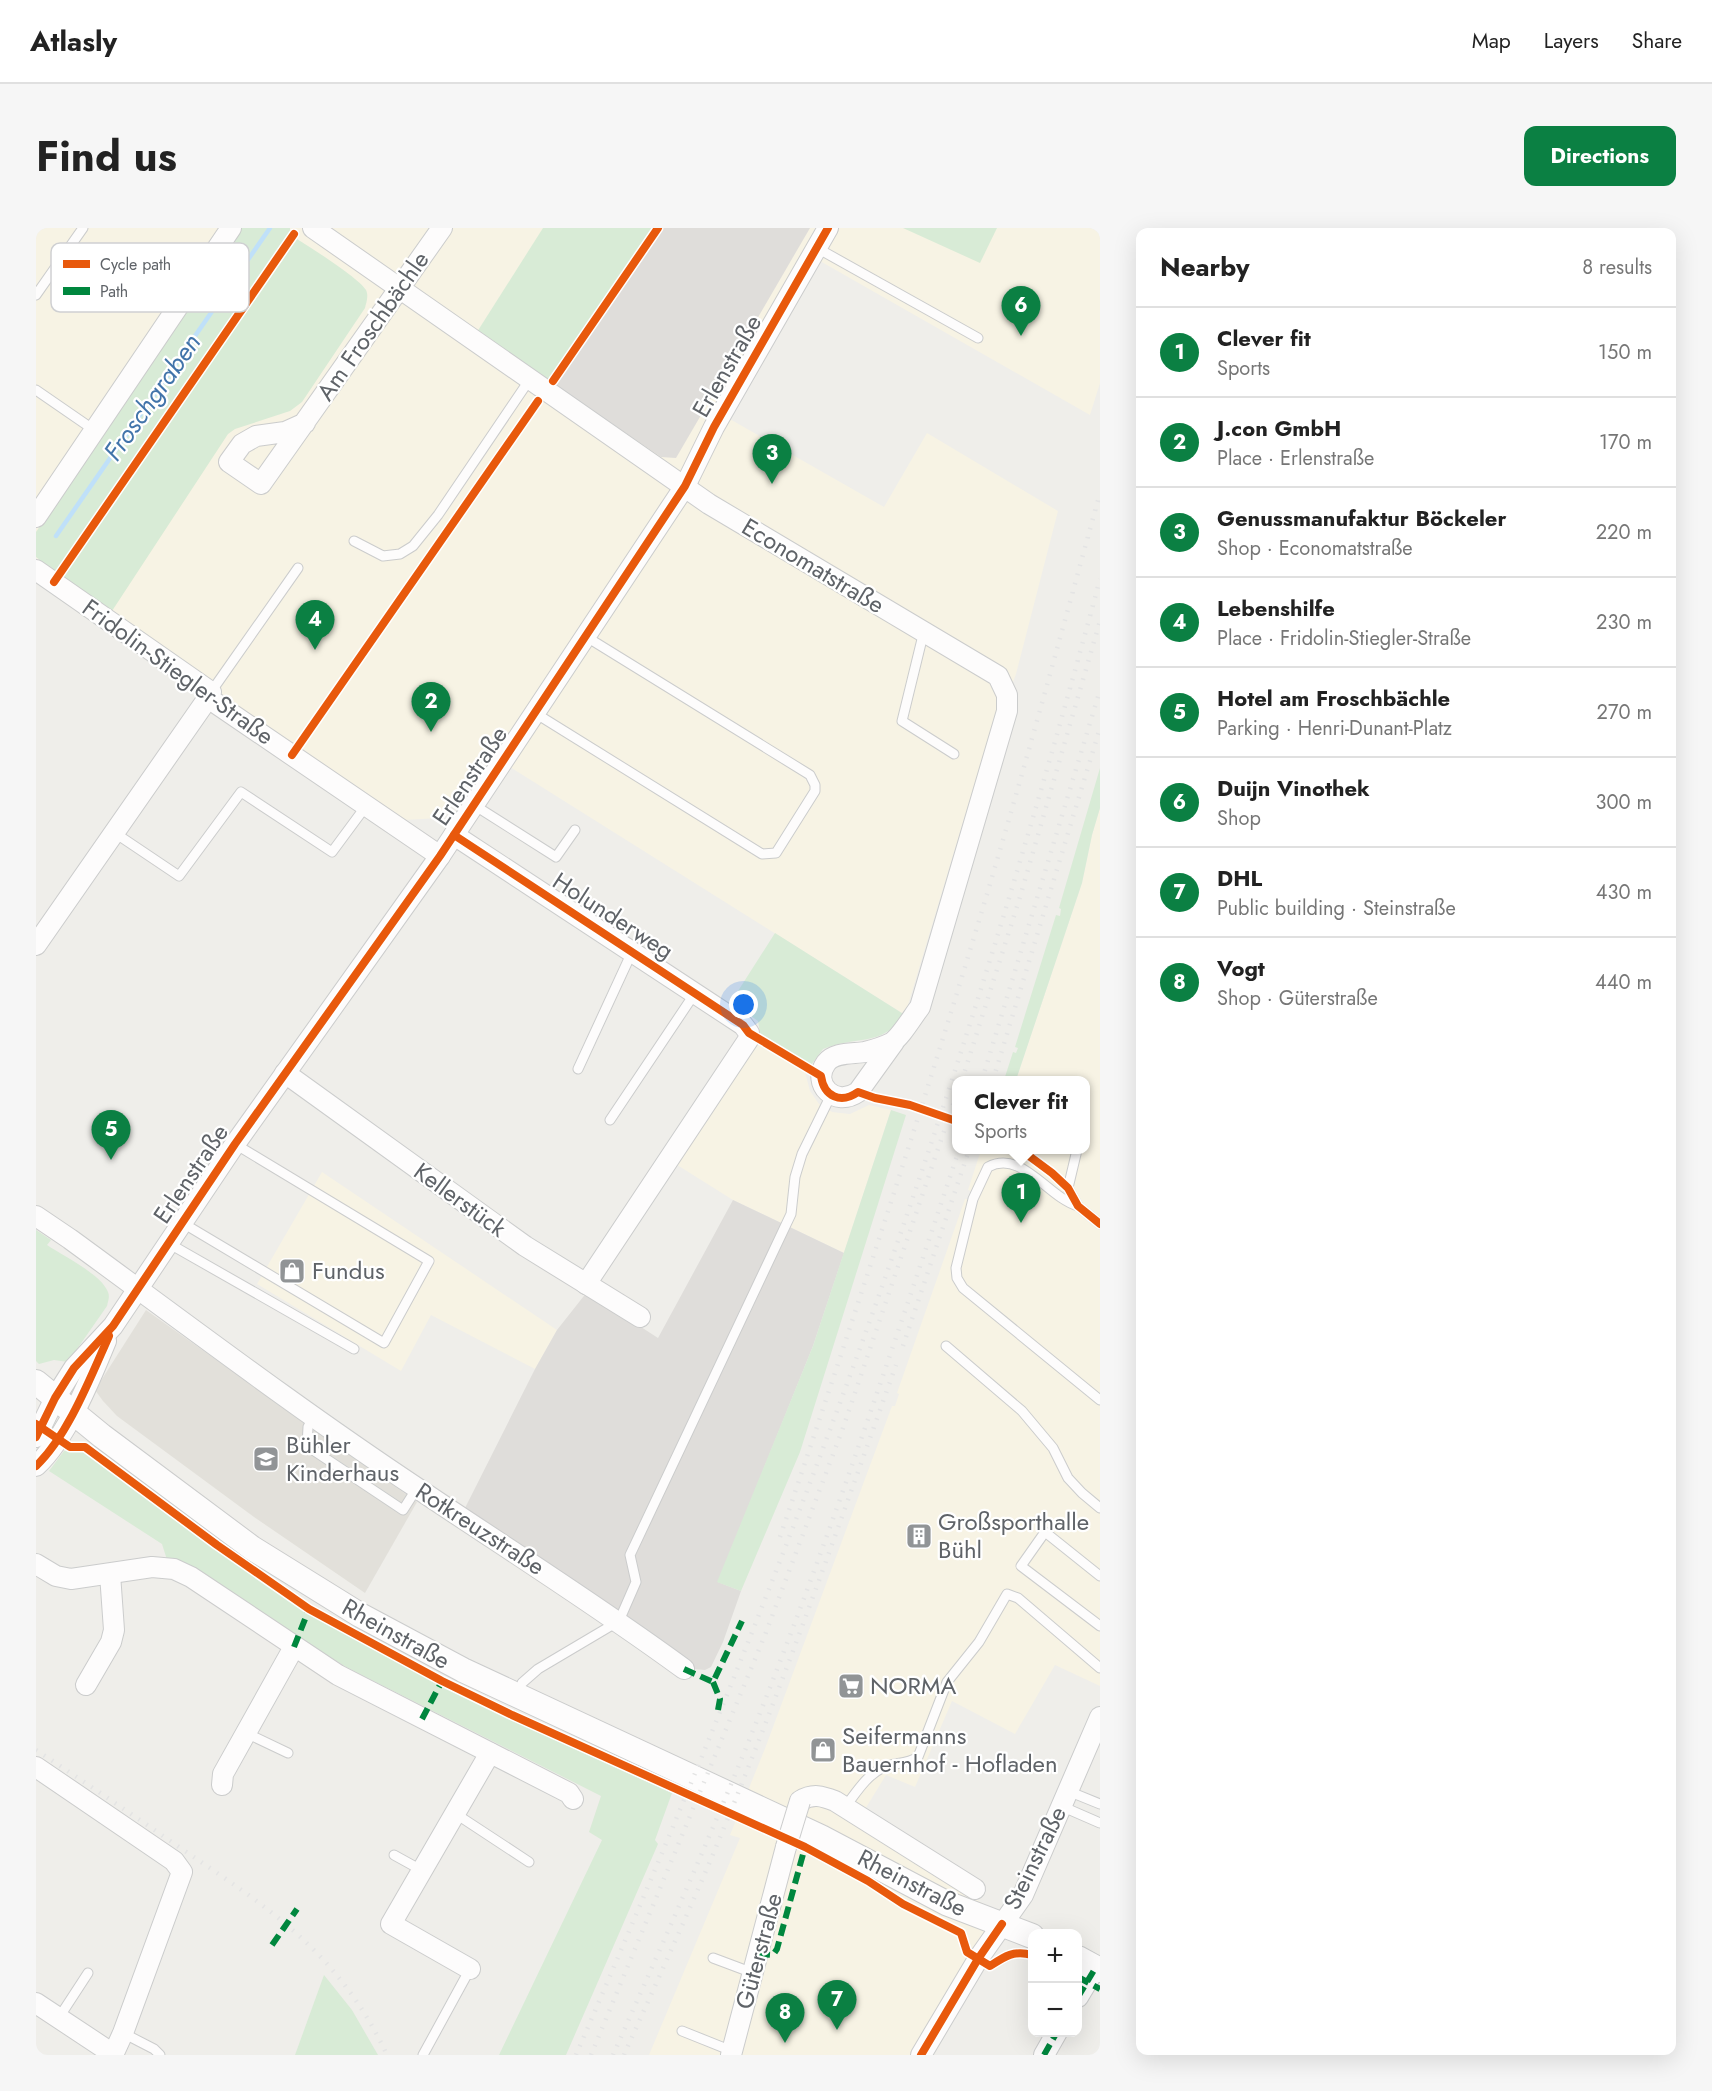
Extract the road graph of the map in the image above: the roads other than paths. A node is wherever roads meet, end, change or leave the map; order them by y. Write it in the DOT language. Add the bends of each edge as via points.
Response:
graph roads {
  1 [pos="83,228"];
  2 [pos="231,228"];
  3 [pos="313,228"];
  4 [pos="442,228"];
  5 [pos="828,228"];
  6 [pos="72,243"];
  7 [pos="221,243"];
  8 [pos="817,248"];
  9 [pos="51,274"];
  10 [pos="400,288"];
  11 [pos="36,295"];
  12 [pos="174,312"];
  13 [pos="978,338"];
  14 [pos="530,379"];
  15 [pos="36,390"];
  16 [pos="305,423"];
  17 [pos="94,430"];
  18 [pos="685,486"];
  19 [pos="36,517"];
  20 [pos="354,541"];
  21 [pos="298,568"];
  22 [pos="36,570"];
  23 [pos="924,631"];
  24 [pos="585,636"];
  25 [pos="210,695"];
  26 [pos="535,713"];
  27 [pos="954,754"];
  28 [pos="474,805"];
  29 [pos="366,806"];
  30 [pos="575,830"];
  31 [pos="114,833"];
  32 [pos="454,835"];
  33 [pos="440,856"];
  34 [pos="36,945"];
  35 [pos="632,952"];
  36 [pos="695,993"];
  37 [pos="894,1042"];
  38 [pos="578,1069"];
  39 [pos="285,1073"];
  40 [pos="831,1095"];
  41 [pos="610,1120"];
  42 [pos="235,1144"];
  43 [pos="1076,1154"];
  44 [pos="1077,1206"];
  45 [pos="36,1216"];
  46 [pos="182,1222"];
  47 [pos="1100,1224"];
  48 [pos="168,1243"];
  49 [pos="586,1284"];
  50 [pos="138,1288"];
  51 [pos="640,1317"];
  52 [pos="946,1346"];
  53 [pos="354,1350"];
  54 [pos="36,1382"];
  55 [pos="1100,1400"];
  56 [pos="64,1405"];
  57 [pos="313,1416"];
  58 [pos="36,1437"];
  59 [pos="36,1466"];
  60 [pos="417,1488"];
  61 [pos="1100,1508"];
  62 [pos="36,1564"];
  63 [pos="110,1574"];
  64 [pos="1100,1576"];
  65 [pos="619,1621"];
  66 [pos="1100,1626"];
  67 [pos="294,1647"];
  68 [pos="1100,1668"];
  69 [pos="684,1669"];
  70 [pos="522,1683"];
  71 [pos="86,1685"];
  72 [pos="1098,1726"];
  73 [pos="246,1733"];
  74 [pos="288,1753"];
  75 [pos="490,1753"];
  76 [pos="36,1767"];
  77 [pos="222,1785"];
  78 [pos="573,1799"];
  79 [pos="1064,1799"];
  80 [pos="1100,1804"];
  81 [pos="846,1807"];
  82 [pos="456,1814"];
  83 [pos="1100,1823"];
  84 [pos="786,1847"];
  85 [pos="394,1855"];
  86 [pos="529,1862"];
  87 [pos="423,1871"];
  88 [pos="975,1889"];
  89 [pos="1002,1924"];
  90 [pos="1028,1934"];
  91 [pos="713,1958"];
  92 [pos="1091,1965"];
  93 [pos="470,1969"];
  94 [pos="88,1973"];
  95 [pos="753,1973"];
  96 [pos="1082,1986"];
  97 [pos="36,2003"];
  98 [pos="58,2019"];
  99 [pos="682,2031"];
  100 [pos="123,2033"];
  101 [pos="1054,2037"];
  102 [pos="731,2053"];
  103 [pos="113,2055"];
  104 [pos="160,2055"];
  105 [pos="423,2055"];
  106 [pos="921,2055"];
  107 [pos="1044,2055"];
  1 -- 6 [label="lane"];
  2 -- 7 [label="street"];
  3 -- 10 [label="street, Economatstraße"];
  4 -- 10 [label="street, Am Froschbächle"];
  5 -- 8 [label="street, Erlenstraße"];
  8 -- 13 [label="lane"];
  8 -- 18 [label="street, Erlenstraße" via="714,427"];
  9 -- 11 [label="lane"];
  10 -- 14 [label="street, Economatstraße"];
  10 -- 16 [label="street, Am Froschbächle"];
  12 -- 17 [label="street"];
  14 -- 18 [label="street, Economatstraße"];
  14 -- 20 [label="lane" via="413,546 400,554 383,556"];
  15 -- 17 [label="lane"];
  17 -- 19 [label="street"];
  18 -- 23 [label="street, Economatstraße"];
  18 -- 24 [label="street, Erlenstraße"];
  21 -- 25 [label="lane"];
  22 -- 25 [label="street, Fridolin-Stiegler-Straße"];
  23 -- 27 [label="lane" via="902,721"];
  23 -- 37 [label="street, Economatstraße" via="998,676 1007,695 1007,711 920,1007"];
  24 -- 26 [label="street, Erlenstraße"];
  24 -- 26 [label="lane" via="810,776 815,791 776,853 762,854"];
  25 -- 29 [label="street, Fridolin-Stiegler-Straße"];
  25 -- 31 [label="street"];
  26 -- 28 [label="street, Erlenstraße"];
  28 -- 30 [label="lane" via="556,857"];
  28 -- 32 [label="street, Erlenstraße"];
  29 -- 31 [label="lane" via="332,852 241,792 179,876"];
  29 -- 33 [label="street, Fridolin-Stiegler-Straße"];
  31 -- 34 [label="street"];
  32 -- 33 [label="street, Erlenstraße"];
  32 -- 35 [label="street, Holunderweg"];
  33 -- 39 [label="street, Erlenstraße"];
  35 -- 36 [label="street, Holunderweg"];
  35 -- 38 [label="lane"];
  36 -- 41 [label="lane"];
  36 -- 49 [label="street, Holunderweg" via="743,1025 749,1033 748,1040"];
  37 -- 40 [label="street, Economatstraße" via="858,1092 850,1098"];
  37 -- 40 [label="street" via="828,1060 821,1076"];
  39 -- 42 [label="street, Erlenstraße"];
  39 -- 49 [label="street, Kellerstück" via="525,1246"];
  40 -- 65 [label="lane" via="802,1154 791,1214 630,1555 636,1582"];
  42 -- 46 [label="street, Erlenstraße"];
  42 -- 46 [label="lane" via="429,1261 384,1343"];
  43 -- 44 [label="lane" via="1068,1188"];
  44 -- 47 [label="lane"];
  44 -- 55 [label="lane" via="1067,1203 1018,1165 1004,1161 988,1167 973,1199 957,1278 963,1288"];
  45 -- 50 [label="street, Rotkreuzstraße"];
  46 -- 48 [label="street, Erlenstraße"];
  48 -- 50 [label="street, Erlenstraße"];
  48 -- 53 [label="lane"];
  49 -- 51 [label="street, Kellerstück"];
  50 -- 56 [label="street, Erlenstraße" via="113,1326 89,1381"];
  50 -- 57 [label="street, Rotkreuzstraße"];
  52 -- 61 [label="lane" via="1022,1411 1053,1448 1068,1478"];
  54 -- 56 [label="street, Rheinstraße"];
  56 -- 58 [label="street"];
  56 -- 59 [label="street" via="58,1438"];
  56 -- 89 [label="street, Rheinstraße" via="243,1542 360,1615 463,1670 821,1837 946,1903"];
  57 -- 60 [label="street, Rotkreuzstraße"];
  57 -- 60 [label="lane" via="307,1446 403,1510"];
  60 -- 65 [label="street, Rotkreuzstraße"];
  62 -- 63 [label="street" via="56,1576 71,1579"];
  63 -- 67 [label="street" via="152,1567 174,1569"];
  63 -- 71 [label="street" via="114,1630"];
  64 -- 66 [label="lane" via="1045,1532 1021,1566"];
  65 -- 69 [label="street, Rotkreuzstraße"];
  65 -- 70 [label="lane" via="538,1669"];
  67 -- 73 [label="street"];
  67 -- 75 [label="street" via="338,1675"];
  68 -- 81 [label="lane" via="1018,1598 1007,1594 979,1642 947,1682 918,1757 883,1767 869,1777"];
  72 -- 79 [label="street, Steinstraße"];
  73 -- 74 [label="lane"];
  73 -- 77 [label="street" via="223,1774"];
  75 -- 78 [label="street" via="569,1793"];
  75 -- 82 [label="street"];
  76 -- 100 [label="street" via="174,1861 182,1872"];
  79 -- 80 [label="lane"];
  79 -- 83 [label="lane"];
  79 -- 89 [label="street, Steinstraße" via="1023,1895"];
  81 -- 84 [label="street, Rheinstraße, bridge" via="825,1797 807,1796 800,1801"];
  81 -- 88 [label="street, Rheinstraße"];
  82 -- 86 [label="lane"];
  82 -- 87 [label="street"];
  84 -- 95 [label="street, Güterstraße"];
  85 -- 87 [label="lane"];
  87 -- 93 [label="street" via="391,1924"];
  89 -- 90 [label="street, Rheinstraße"];
  89 -- 106 [label="street, Steinstraße"];
  91 -- 95 [label="lane"];
  92 -- 96 [label="street"];
  93 -- 105 [label="lane"];
  94 -- 98 [label="lane"];
  95 -- 102 [label="street, Güterstraße"];
  97 -- 98 [label="street"];
  98 -- 103 [label="street"];
  99 -- 102 [label="lane"];
  100 -- 103 [label="street"];
  100 -- 104 [label="lane"];
  101 -- 107 [label="street"];
}
